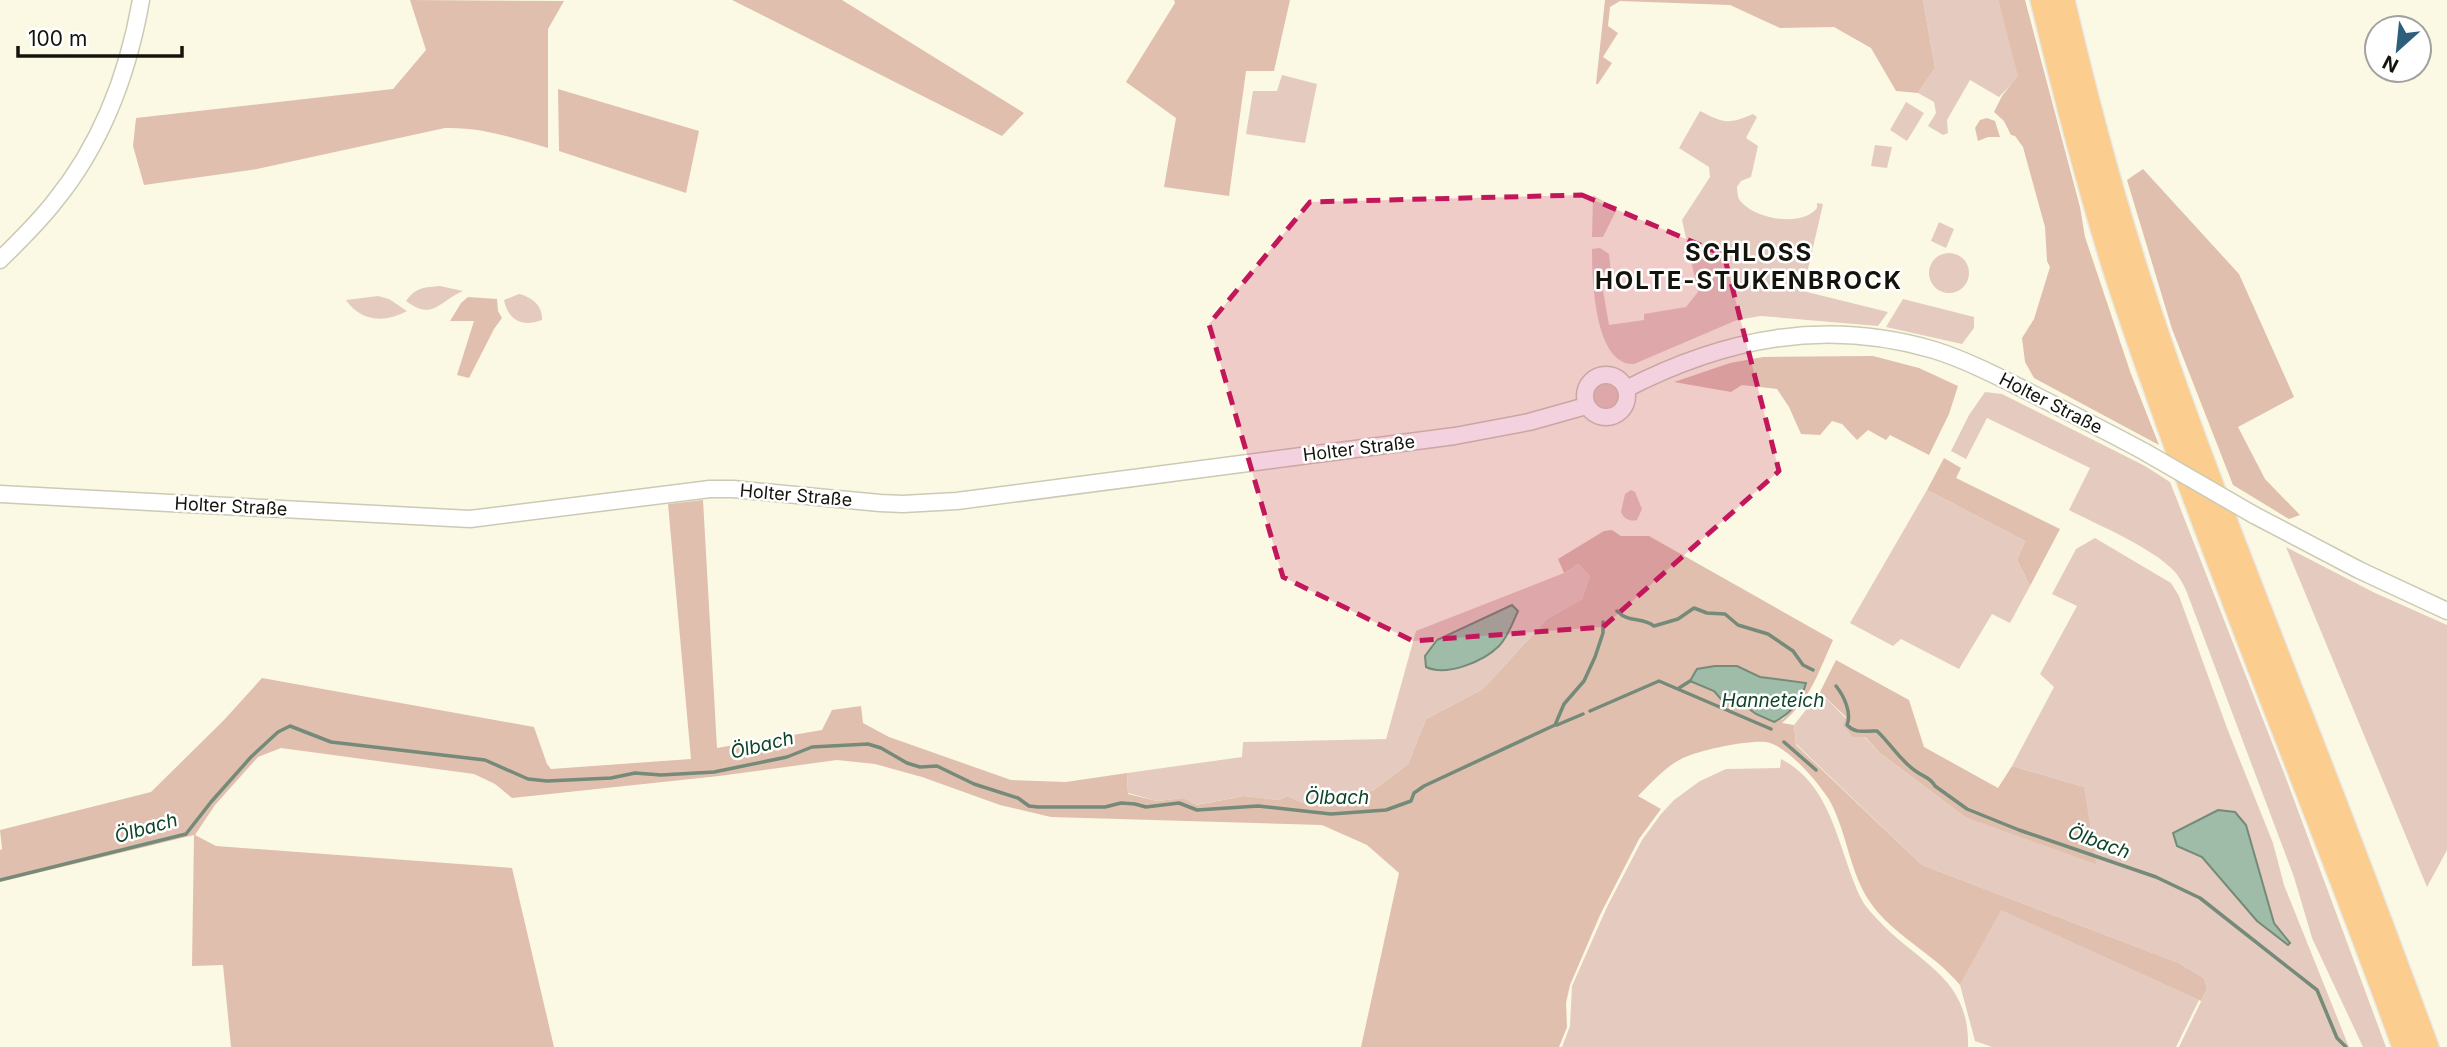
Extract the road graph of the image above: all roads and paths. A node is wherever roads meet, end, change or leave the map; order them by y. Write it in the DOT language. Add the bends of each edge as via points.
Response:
graph roads {
  1 [pos="142,0"];
  2 [pos="2042,0"];
  3 [pos="2063,0"];
  4 [pos="0,260"];
  5 [pos="1626,390"];
  6 [pos="1586,406"];
  7 [pos="0,494"];
  8 [pos="2447,611"];
  9 [pos="2404,1047"];
  10 [pos="2427,1047"];
  1 -- 4 [label="street" via="134,43 97,138 55,201"];
  2 -- 9 [label="highway" via="2071,122 2143,352"];
  3 -- 10 [label="highway" via="2090,114 2158,336 2236,553"];
  5 -- 6 [label="street" via="1625,406 1612,417 1597,416"];
  5 -- 6 [label="street" via="1611,376 1594,378 1585,389"];
  5 -- 8 [label="street, Holter Straße, bridge" via="1718,350 1810,334 1861,335 1936,351 1976,366 2145,452 2358,570"];
  6 -- 7 [label="street, Holter Straße" via="1465,435 924,503 733,488 470,519"];
}
